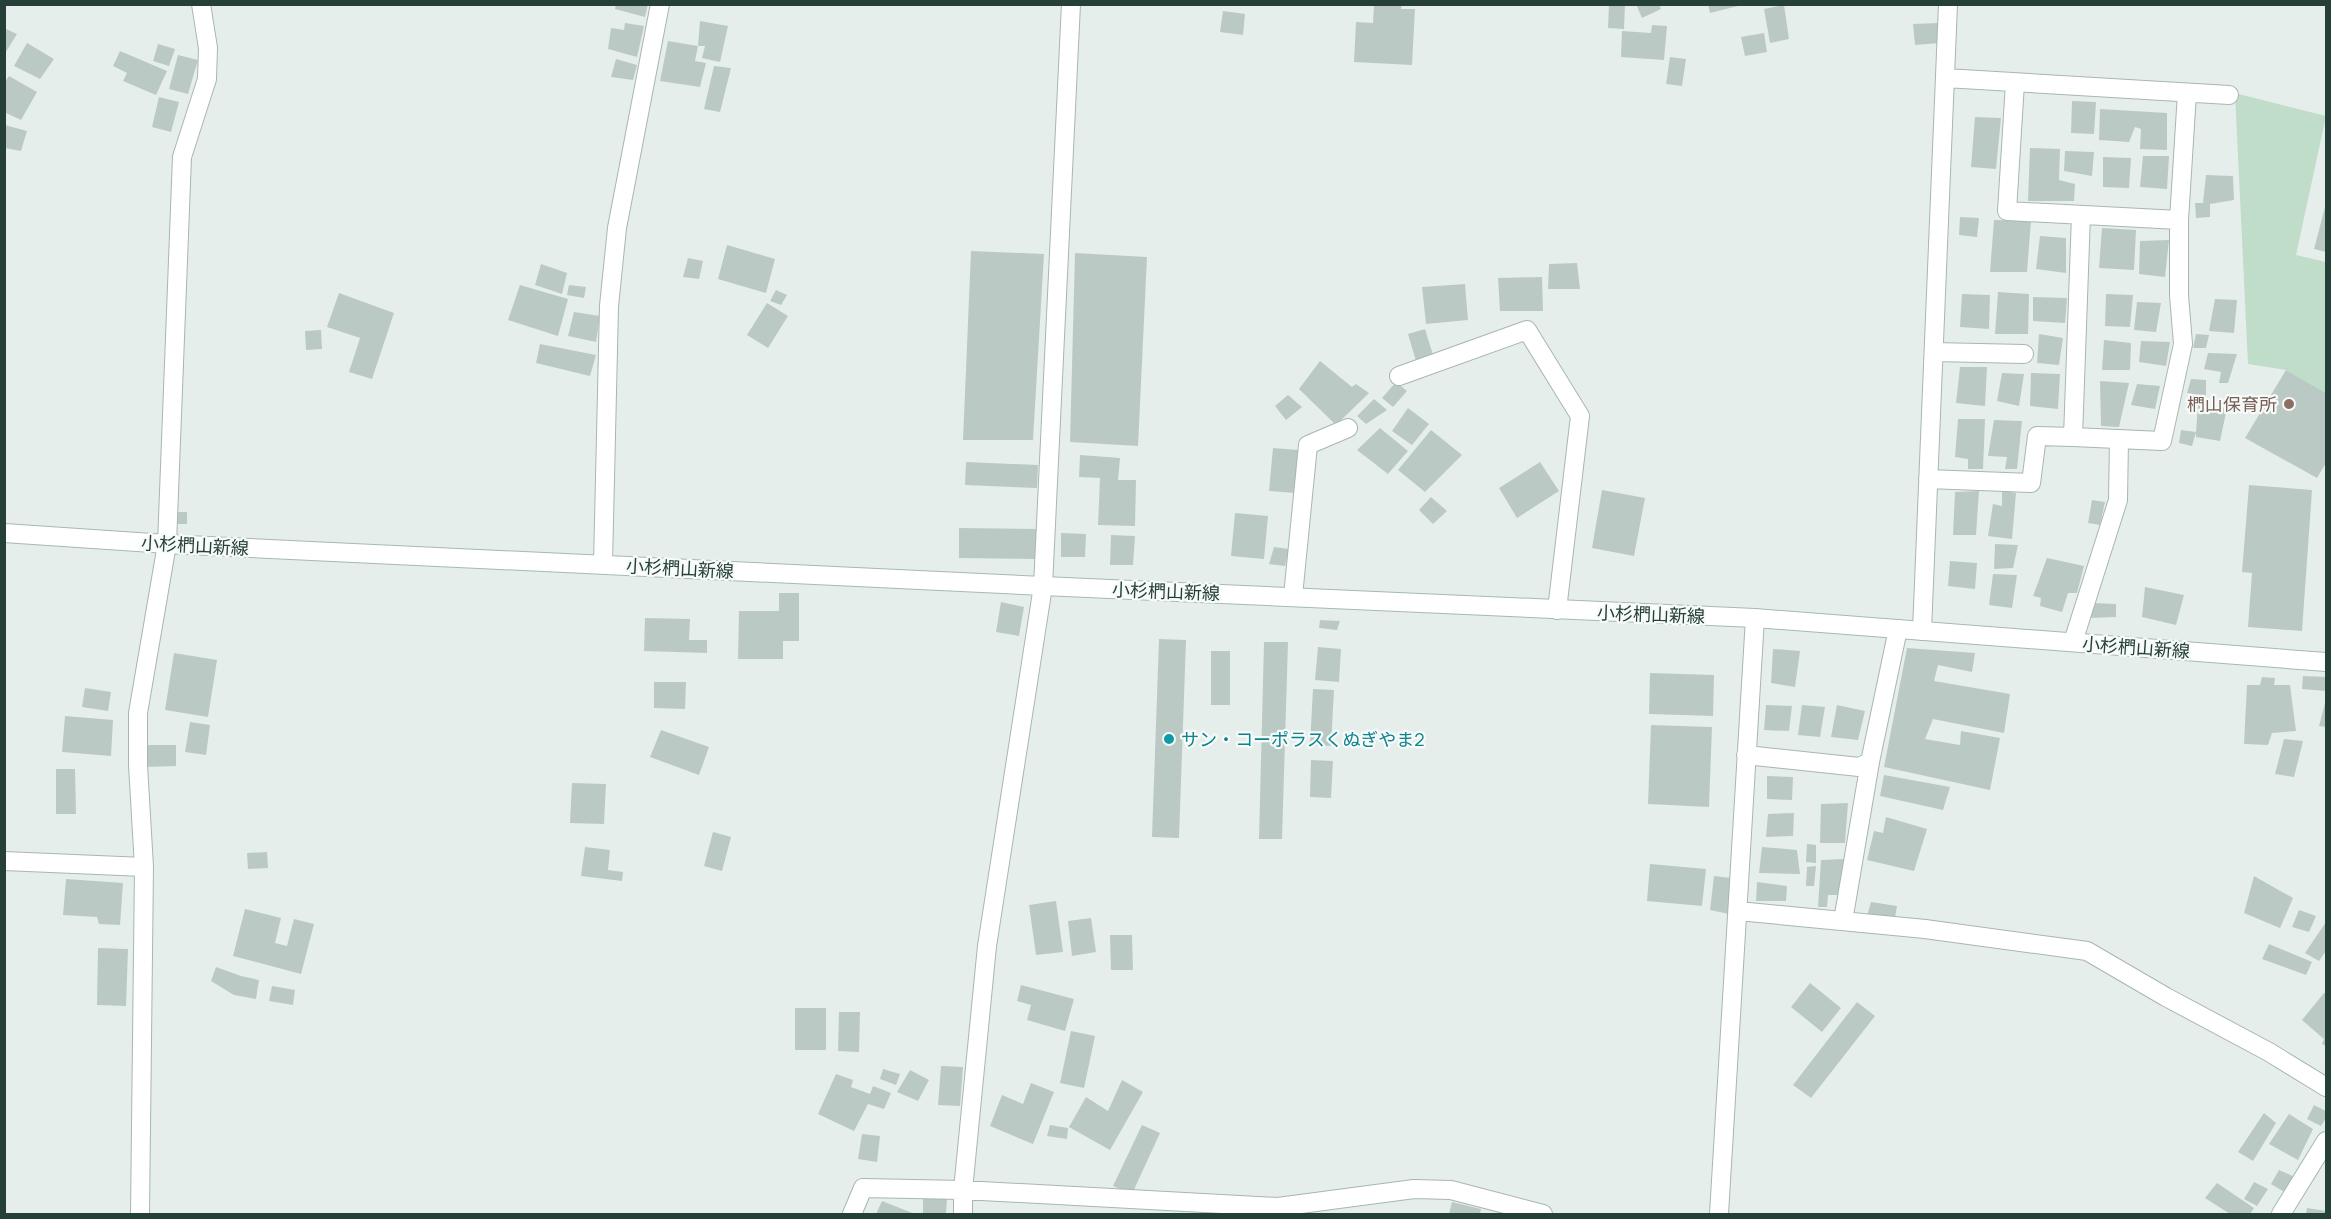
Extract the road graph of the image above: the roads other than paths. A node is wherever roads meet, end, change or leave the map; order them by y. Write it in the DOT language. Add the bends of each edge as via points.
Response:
graph roads {
  1 [pos="201,4"];
  2 [pos="660,4"];
  3 [pos="1071,4"];
  4 [pos="1948,4"];
  5 [pos="1945,78"];
  6 [pos="2015,83"];
  7 [pos="2187,93"];
  8 [pos="2229,95"];
  9 [pos="2081,215"];
  10 [pos="2179,220"];
  11 [pos="1934,352"];
  12 [pos="2024,354"];
  13 [pos="1399,376"];
  14 [pos="1348,428"];
  15 [pos="2073,437"];
  16 [pos="2119,439"];
  17 [pos="1929,479"];
  18 [pos="4,533"];
  19 [pos="167,544"];
  20 [pos="603,564"];
  21 [pos="1043,586"];
  22 [pos="1293,596"];
  23 [pos="1557,610"];
  24 [pos="1755,618"];
  25 [pos="1898,629"];
  26 [pos="1922,631"];
  27 [pos="2073,642"];
  28 [pos="2326,662"];
  29 [pos="1746,755"];
  30 [pos="1870,762"];
  31 [pos="4,861"];
  32 [pos="144,867"];
  33 [pos="1738,910"];
  34 [pos="1843,921"];
  35 [pos="2326,1087"];
  36 [pos="2326,1141"];
  37 [pos="963,1190"];
  38 [pos="140,1215"];
  39 [pos="852,1215"];
  40 [pos="963,1215"];
  41 [pos="1543,1215"];
  42 [pos="1719,1215"];
  43 [pos="2281,1215"];
  1 -- 19 [label="street" via="208,48 207,79 182,158"];
  2 -- 20 [label="street" via="616,237 609,306"];
  3 -- 21 [label="street"];
  4 -- 5 [label="street"];
  5 -- 6 [label="street"];
  5 -- 11 [label="street"];
  6 -- 7 [label="street"];
  6 -- 9 [label="street" via="2007,211"];
  7 -- 8 [label="street"];
  7 -- 10 [label="street"];
  9 -- 10 [label="street"];
  9 -- 15 [label="street"];
  10 -- 16 [label="street" via="2183,344 2162,441"];
  11 -- 12 [label="street"];
  11 -- 17 [label="street"];
  13 -- 23 [label="street" via="1527,330 1580,416"];
  14 -- 22 [label="street" via="1308,445"];
  15 -- 16 [label="street"];
  15 -- 17 [label="street" via="2037,436 2031,483"];
  16 -- 27 [label="street" via="2118,500"];
  17 -- 26 [label="street"];
  18 -- 19 [label="street, 小杉椚山新線"];
  19 -- 20 [label="street, 小杉椚山新線"];
  19 -- 32 [label="street" via="138,713"];
  20 -- 21 [label="street, 小杉椚山新線"];
  21 -- 22 [label="street, 小杉椚山新線"];
  21 -- 37 [label="street" via="988,936"];
  22 -- 23 [label="street, 小杉椚山新線"];
  23 -- 24 [label="street, 小杉椚山新線"];
  24 -- 25 [label="street, 小杉椚山新線"];
  24 -- 29 [label="street"];
  25 -- 26 [label="street, 小杉椚山新線"];
  25 -- 30 [label="street"];
  26 -- 27 [label="street, 小杉椚山新線"];
  27 -- 28 [label="street, 小杉椚山新線"];
  29 -- 30 [label="street" via="1859,767"];
  29 -- 33 [label="street"];
  30 -- 34 [label="street"];
  31 -- 32 [label="street"];
  32 -- 38 [label="street"];
  33 -- 34 [label="street"];
  33 -- 42 [label="street"];
  34 -- 35 [label="street" via="2087,951"];
  36 -- 43 [label="street"];
  37 -- 39 [label="street" via="863,1188"];
  37 -- 40 [label="street"];
  37 -- 41 [label="street" via="1278,1207 1414,1189 1451,1190"];
}
